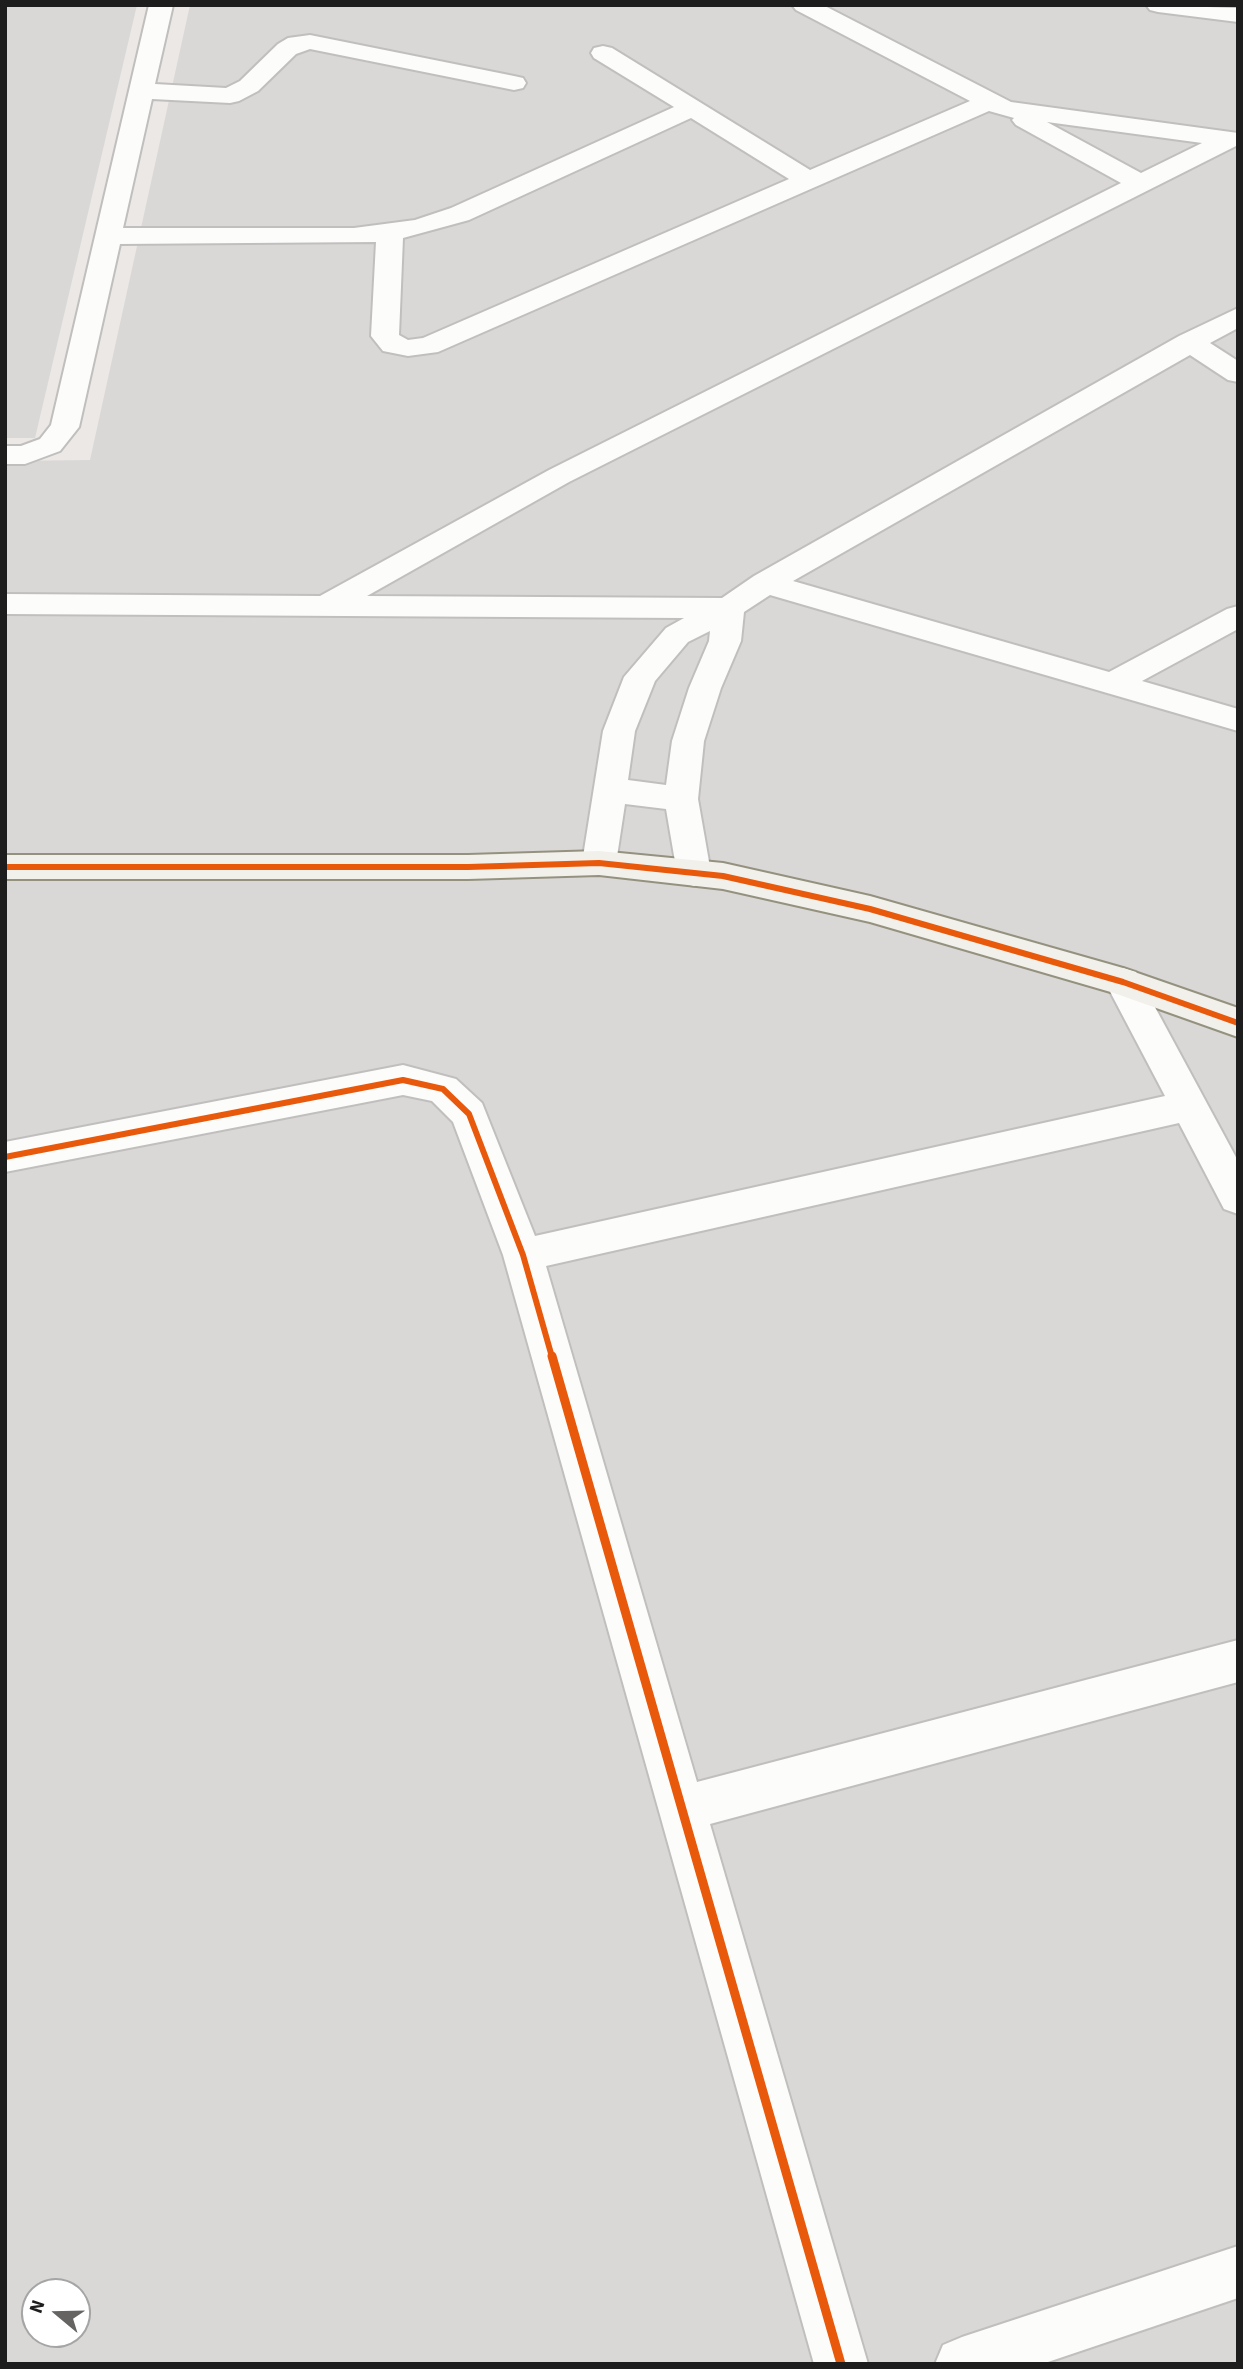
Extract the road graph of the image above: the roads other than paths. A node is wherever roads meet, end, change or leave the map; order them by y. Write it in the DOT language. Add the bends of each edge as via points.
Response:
graph roads {
  1 [pos="161,5"];
  2 [pos="804,5"];
  3 [pos="1158,5"];
  4 [pos="1238,15"];
  5 [pos="603,53"];
  6 [pos="514,83"];
  7 [pos="141,91"];
  8 [pos="998,105"];
  9 [pos="693,108"];
  10 [pos="1234,139"];
  11 [pos="809,180"];
  12 [pos="1140,183"];
  13 [pos="390,233"];
  14 [pos="108,236"];
  15 [pos="1238,316"];
  16 [pos="1189,342"];
  17 [pos="1238,374"];
  18 [pos="5,454"];
  19 [pos="765,583"];
  20 [pos="5,604"];
  21 [pos="325,606"];
  22 [pos="729,608"];
  23 [pos="1238,616"];
  24 [pos="1113,683"];
  25 [pos="1238,720"];
  26 [pos="611,790"];
  27 [pos="681,799"];
  28 [pos="599,863"];
  29 [pos="5,867"];
  30 [pos="694,873"];
  31 [pos="1123,982"];
  32 [pos="1238,1023"];
  33 [pos="1189,1106"];
  34 [pos="5,1157"];
  35 [pos="1238,1198"];
  36 [pos="523,1255"];
  37 [pos="1238,1661"];
  38 [pos="682,1809"];
  39 [pos="1238,2272"];
  40 [pos="841,2364"];
  41 [pos="962,2364"];
  1 -- 7 [label="street"];
  2 -- 8 [label="street"];
  3 -- 4 [label="street"];
  5 -- 9 [label="street"];
  6 -- 7 [label="street" via="310,41 287,49 249,86 230,96"];
  7 -- 14 [label="street"];
  8 -- 10 [label="street"];
  8 -- 11 [label="street"];
  8 -- 12 [label="street"];
  9 -- 11 [label="street"];
  9 -- 13 [label="street" via="460,214"];
  10 -- 12 [label="street"];
  11 -- 13 [label="street" via="428,346 393,345 384,336"];
  12 -- 21 [label="street" via="559,476"];
  13 -- 14 [label="street"];
  14 -- 18 [label="street" via="65,427 50,445 24,455"];
  15 -- 16 [label="street"];
  16 -- 17 [label="street"];
  16 -- 19 [label="street"];
  19 -- 22 [label="street"];
  19 -- 24 [label="street"];
  20 -- 21 [label="street"];
  21 -- 22 [label="street"];
  22 -- 26 [label="street" via="677,635 640,677 619,731"];
  22 -- 27 [label="street" via="725,641 688,741"];
  23 -- 24 [label="street"];
  24 -- 25 [label="street"];
  26 -- 27 [label="street"];
  26 -- 28 [label="street"];
  27 -- 30 [label="street"];
  28 -- 29 [label="street"];
  28 -- 30 [label="street"];
  30 -- 31 [label="street" via="870,909"];
  31 -- 32 [label="street"];
  31 -- 33 [label="street"];
  33 -- 35 [label="street"];
  33 -- 36 [label="street"];
  34 -- 36 [label="street" via="403,1080 443,1089 469,1114"];
  36 -- 38 [label="street"];
  37 -- 38 [label="street"];
  38 -- 40 [label="street"];
  39 -- 41 [label="street"];
}
